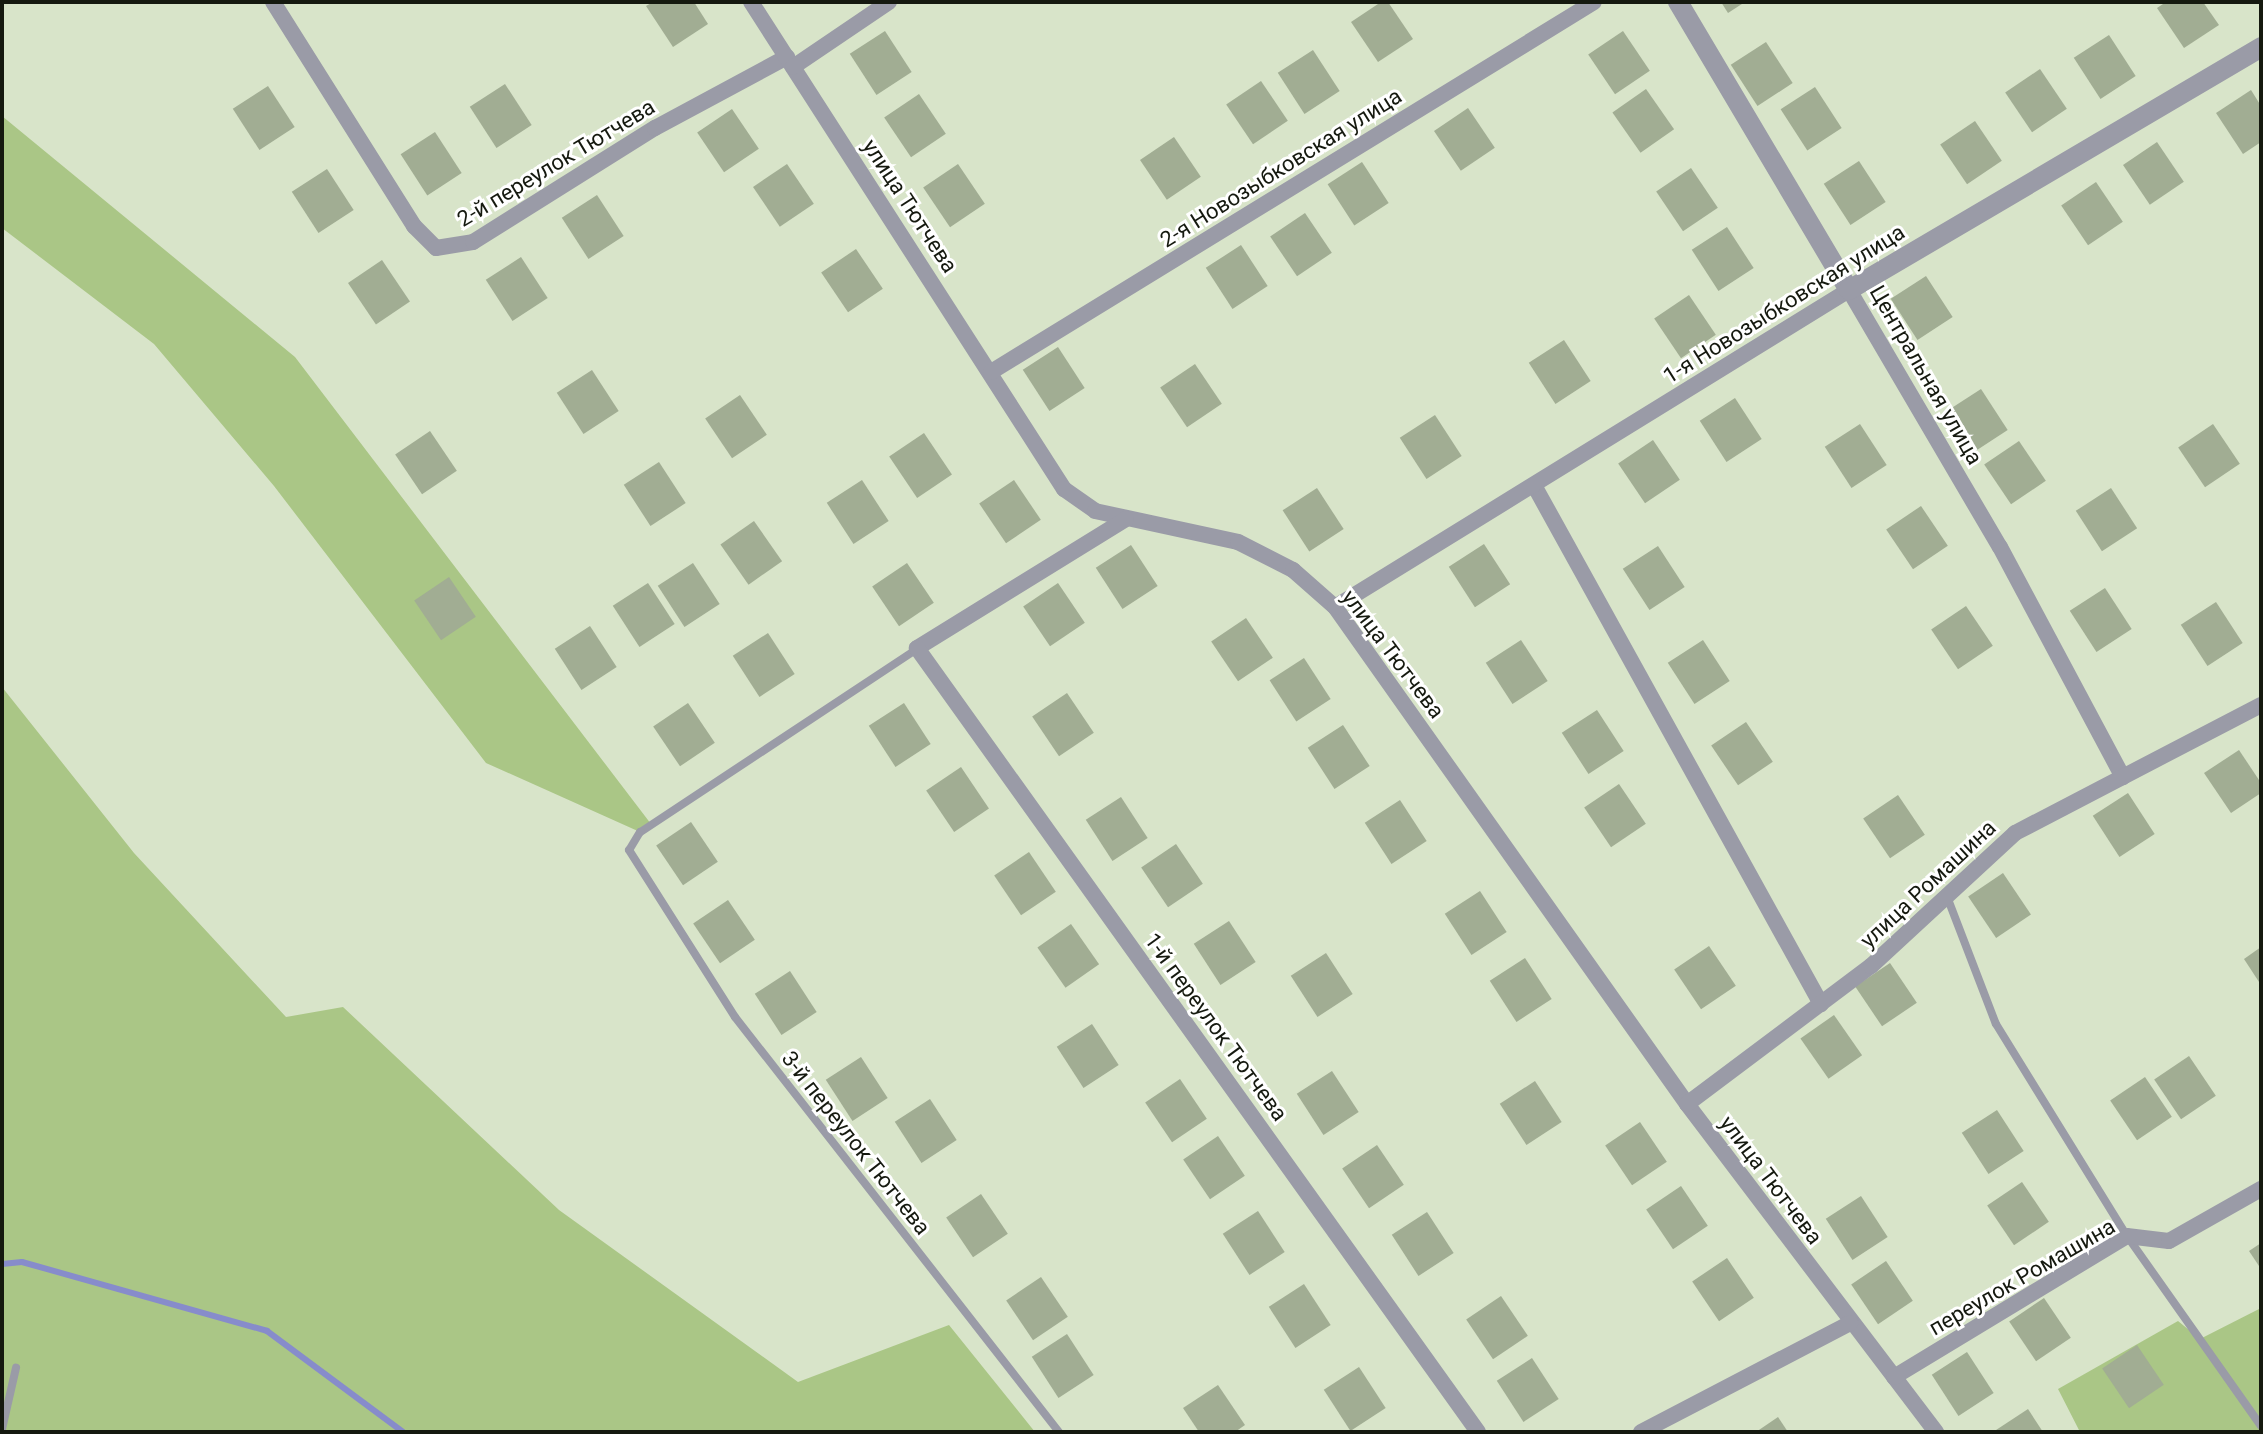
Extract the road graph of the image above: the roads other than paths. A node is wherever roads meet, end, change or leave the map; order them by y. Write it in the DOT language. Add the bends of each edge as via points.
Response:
graph roads {
  1 [pos="273,2"];
  2 [pos="751,2"];
  3 [pos="889,2"];
  4 [pos="1594,2"];
  5 [pos="1678,2"];
  6 [pos="2261,47"];
  7 [pos="790,62"];
  8 [pos="1849,290"];
  9 [pos="991,372"];
  10 [pos="1535,487"];
  11 [pos="1126,519"];
  12 [pos="1335,607"];
  13 [pos="917,648"];
  14 [pos="2261,705"];
  15 [pos="2123,777"];
  16 [pos="1946,894"];
  17 [pos="1821,1004"];
  18 [pos="1687,1104"];
  19 [pos="2261,1189"];
  20 [pos="2127,1236"];
  21 [pos="1850,1323"];
  22 [pos="16,1368"];
  23 [pos="1894,1377"];
  24 [pos="2261,1426"];
  25 [pos="2,1429"];
  26 [pos="1059,1432"];
  27 [pos="1478,1432"];
  28 [pos="1641,1432"];
  29 [pos="1936,1432"];
  1 -- 7 [label="street, 2-й переулок Тютчева" via="414,226 436,248 473,242 655,128"];
  2 -- 7 [label="street, улица Тютчева"];
  3 -- 7 [label="street"];
  4 -- 9 [label="street, 2-я Новозыбковская улица"];
  5 -- 8 [label="street, Центральная улица"];
  6 -- 8 [label="street, 1-я Новозыбковская улица"];
  7 -- 9 [label="street, улица Тютчева"];
  8 -- 10 [label="street, 1-я Новозыбковская улица"];
  8 -- 15 [label="street, Центральная улица" via="2000,547"];
  9 -- 11 [label="street, улица Тютчева" via="1064,489 1095,511"];
  10 -- 12 [label="street, 1-я Новозыбковская улица"];
  10 -- 17 [label="street"];
  11 -- 12 [label="street, улица Тютчева" via="1181,526 1238,542 1293,570"];
  11 -- 13 [label="street"];
  12 -- 18 [label="street, улица Тютчева"];
  13 -- 26 [label="lane, 3-й переулок Тютчева" via="640,832 629,850 735,1017"];
  13 -- 27 [label="street, 1-й переулок Тютчева"];
  14 -- 15 [label="street, улица Ромашина"];
  15 -- 16 [label="street, улица Ромашина" via="2015,833"];
  16 -- 17 [label="street, улица Ромашина" via="1871,966"];
  16 -- 20 [label="lane" via="1996,1024"];
  17 -- 18 [label="street, улица Ромашина"];
  18 -- 21 [label="street, улица Тютчева"];
  19 -- 20 [label="street, переулок Ромашина" via="2169,1241"];
  20 -- 23 [label="street, переулок Ромашина"];
  20 -- 24 [label="lane"];
  21 -- 23 [label="street, улица Тютчева"];
  21 -- 28 [label="street"];
  22 -- 25 [label="lane"];
  23 -- 29 [label="street, улица Тютчева"];
}
